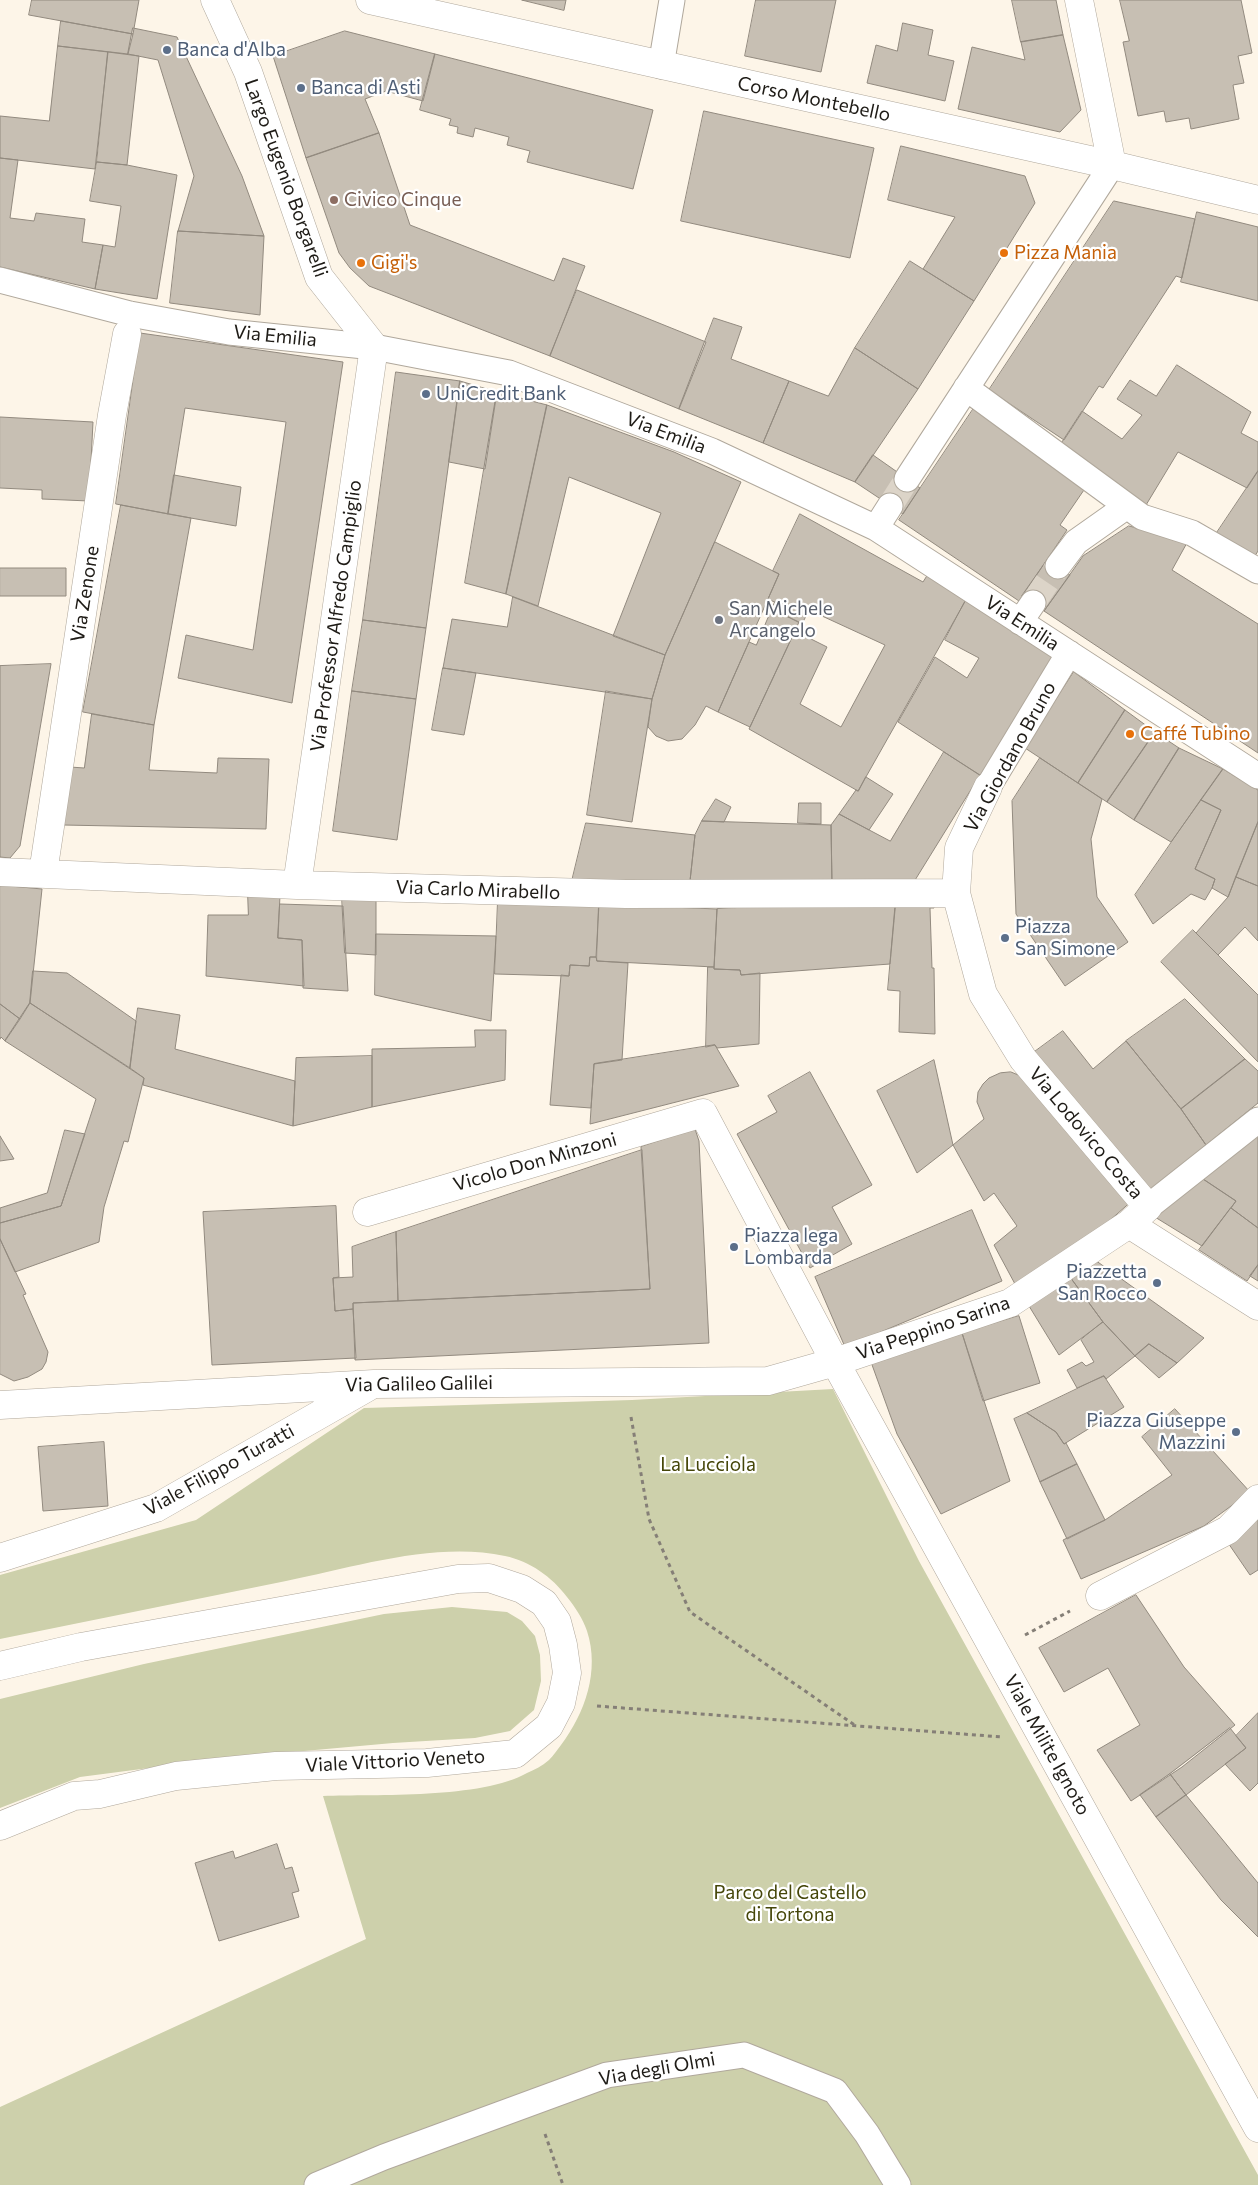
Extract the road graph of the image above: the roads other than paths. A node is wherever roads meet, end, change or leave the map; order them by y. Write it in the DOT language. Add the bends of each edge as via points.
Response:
graph roads {
  1 [pos="215,0"];
  2 [pos="370,0"];
  3 [pos="672,0"];
  4 [pos="1079,0"];
  5 [pos="661,66"];
  6 [pos="1112,166"];
  7 [pos="1258,200"];
  8 [pos="0,280"];
  9 [pos="129,324"];
  10 [pos="374,347"];
  11 [pos="966,388"];
  12 [pos="907,479"];
  13 [pos="890,506"];
  14 [pos="1127,506"];
  15 [pos="876,528"];
  16 [pos="1058,566"];
  17 [pos="1258,571"];
  18 [pos="1069,653"];
  19 [pos="1258,776"];
  20 [pos="988,787"];
  21 [pos="0,872"];
  22 [pos="43,873"];
  23 [pos="297,885"];
  24 [pos="956,893"];
  25 [pos="1258,1120"];
  26 [pos="368,1212"];
  27 [pos="1138,1215"];
  28 [pos="1258,1306"];
  29 [pos="835,1362"];
  30 [pos="374,1384"];
  31 [pos="0,1405"];
  32 [pos="1258,1499"];
  33 [pos="0,1558"];
  34 [pos="1100,1596"];
  35 [pos="0,1666"];
  36 [pos="0,1826"];
  37 [pos="1258,2128"];
  38 [pos="317,2185"];
  39 [pos="898,2185"];
  1 -- 10 [label="street, Largo Eugenio Borgarelli" via="248,72 319,277"];
  2 -- 5 [label="street, Corso Montebello"];
  3 -- 5 [label="street"];
  4 -- 6 [label="street"];
  5 -- 6 [label="street, Corso Montebello"];
  6 -- 7 [label="street, Corso Montebello"];
  6 -- 11 [label="street"];
  8 -- 9 [label="street, Via Emilia"];
  9 -- 10 [label="street, Via Emilia"];
  9 -- 22 [label="street, Via Zenone" via="112,415"];
  10 -- 15 [label="street, Via Emilia" via="509,373 712,450"];
  10 -- 23 [label="street, Via Professor Alfredo Campiglio"];
  11 -- 12 [label="street"];
  11 -- 14 [label="street"];
  13 -- 15 [label="street"];
  14 -- 16 [label="street" via="1076,542"];
  14 -- 17 [label="street" via="1142,516 1192,533"];
  15 -- 18 [label="street, Via Emilia" via="1026,613"];
  18 -- 19 [label="street, Via Emilia"];
  18 -- 20 [label="street, Via Giordano Bruno"];
  20 -- 24 [label="street, Via Giordano Bruno" via="959,848"];
  21 -- 22 [label="street, Via Carlo Mirabello"];
  22 -- 23 [label="street, Via Carlo Mirabello"];
  23 -- 24 [label="street, Via Carlo Mirabello" via="626,894"];
  24 -- 27 [label="street, Via Lodovico Costa" via="983,994 1024,1060"];
  25 -- 27 [label="street"];
  26 -- 29 [label="street, Vicolo Don Minzoni" via="703,1113"];
  27 -- 28 [label="street, Via Lodovico Costa"];
  27 -- 29 [label="street, Via Peppino Sarina" via="1010,1303"];
  29 -- 30 [label="street, Via Galileo Galilei" via="768,1381"];
  29 -- 37 [label="street, Viale Milite Ignoto"];
  30 -- 31 [label="street, Via Galileo Galilei"];
  30 -- 33 [label="street, Viale Filippo Turatti" via="156,1508"];
  32 -- 34 [label="street" via="1228,1530"];
  35 -- 36 [label="street, Viale Vittorio Veneto" via="81,1647 371,1594 458,1579 489,1578 522,1589 544,1603 557,1622 567,1673 561,1703 549,1726 515,1754 427,1763 276,1766 176,1776 100,1794 74,1796"];
  38 -- 39 [label="street, Via degli Olmi" via="607,2075 744,2055 835,2091 867,2134"];
}
